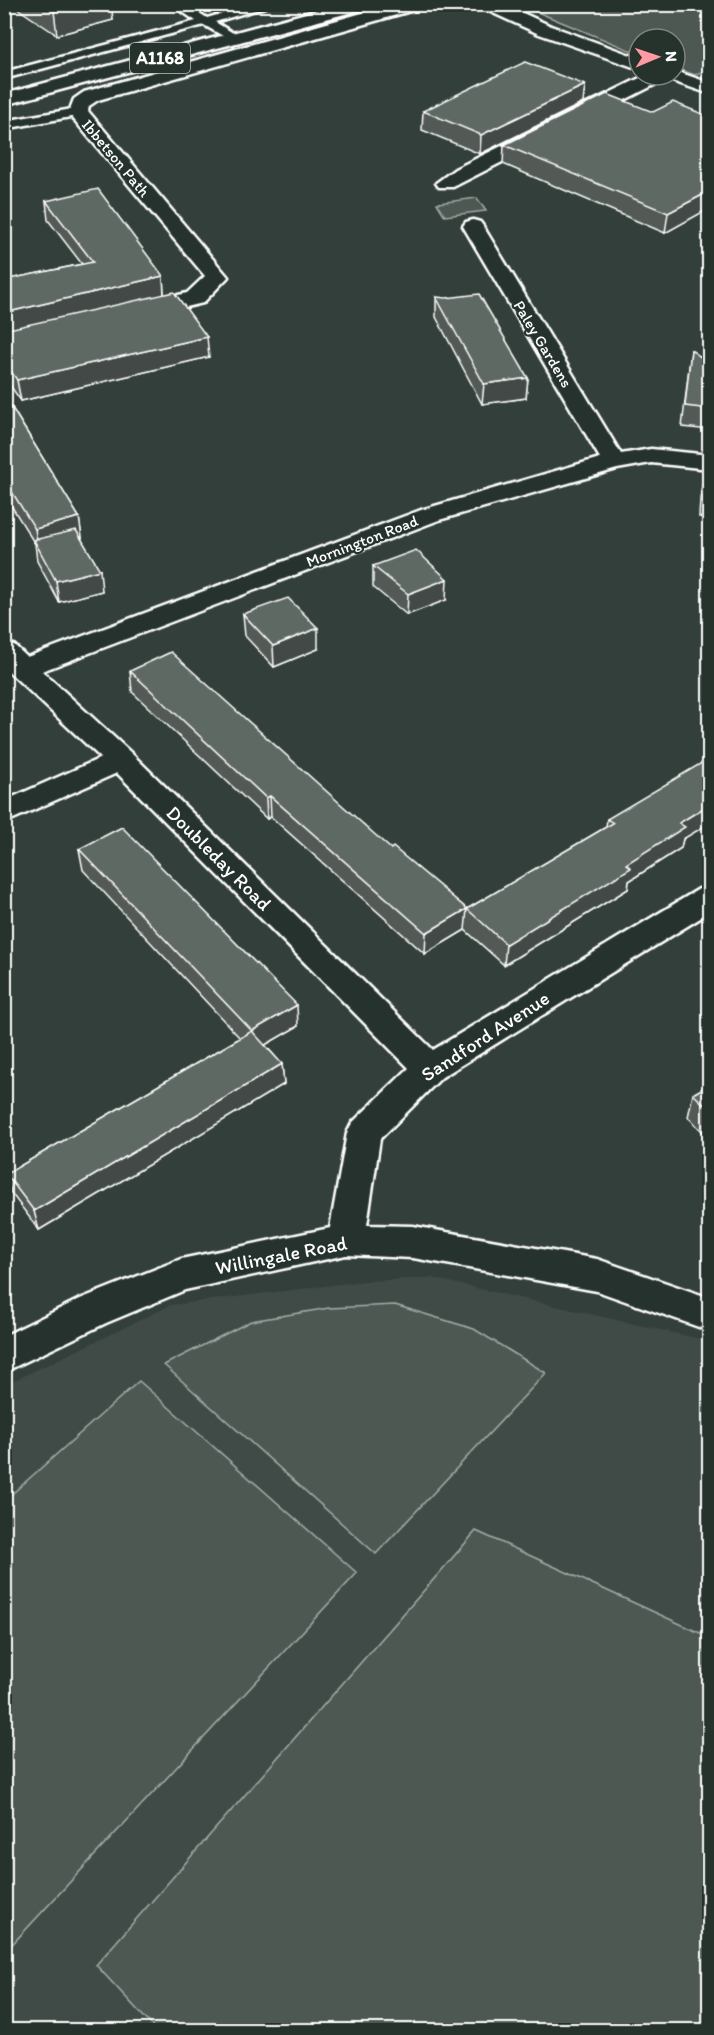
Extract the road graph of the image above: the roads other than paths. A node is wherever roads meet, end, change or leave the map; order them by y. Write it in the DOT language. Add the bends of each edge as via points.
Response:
graph roads {
  1 [pos="176,4"];
  2 [pos="231,4"];
  3 [pos="270,4"];
  4 [pos="362,4"];
  5 [pos="415,4"];
  6 [pos="489,4"];
  7 [pos="244,11"];
  8 [pos="205,22"];
  9 [pos="234,38"];
  10 [pos="627,60"];
  11 [pos="710,67"];
  12 [pos="687,75"];
  13 [pos="4,76"];
  14 [pos="687,81"];
  15 [pos="636,87"];
  16 [pos="710,89"];
  17 [pos="4,100"];
  18 [pos="78,112"];
  19 [pos="4,125"];
  20 [pos="446,183"];
  21 [pos="473,226"];
  22 [pos="117,317"];
  23 [pos="614,462"];
  24 [pos="710,462"];
  25 [pos="14,660"];
  26 [pos="121,760"];
  27 [pos="4,813"];
  28 [pos="710,897"];
  29 [pos="430,1068"];
  30 [pos="346,1240"];
  31 [pos="710,1315"];
  32 [pos="4,1355"];
  1 -- 8 [label="lane"];
  2 -- 7 [label="lane"];
  3 -- 7 [label="lane"];
  4 -- 9 [label="street, A1168"];
  5 -- 18 [label="street, Ibbetson Path" via="91,96 81,103"];
  6 -- 10 [label="street" via="545,30"];
  7 -- 8 [label="lane"];
  8 -- 9 [label="lane"];
  8 -- 13 [label="lane"];
  9 -- 17 [label="street, A1168"];
  11 -- 12 [label="street"];
  14 -- 16 [label="street"];
  15 -- 20 [label="street"];
  18 -- 19 [label="lane"];
  18 -- 22 [label="street, Ibbetson Path" via="217,277 195,298"];
  21 -- 23 [label="street, Paley Gardens"];
  23 -- 24 [label="street, Mornington Road" via="651,456"];
  23 -- 25 [label="street, Mornington Road" via="430,515"];
  25 -- 26 [label="street, Doubleday Road"];
  26 -- 27 [label="street"];
  26 -- 29 [label="street, Doubleday Road"];
  28 -- 29 [label="street, Sandford Avenue"];
  29 -- 30 [label="street, Sandford Avenue" via="364,1132"];
  30 -- 31 [label="street, Willingale Road" via="413,1242 597,1275"];
  30 -- 32 [label="street, Willingale Road" via="181,1275 93,1311"];
}
